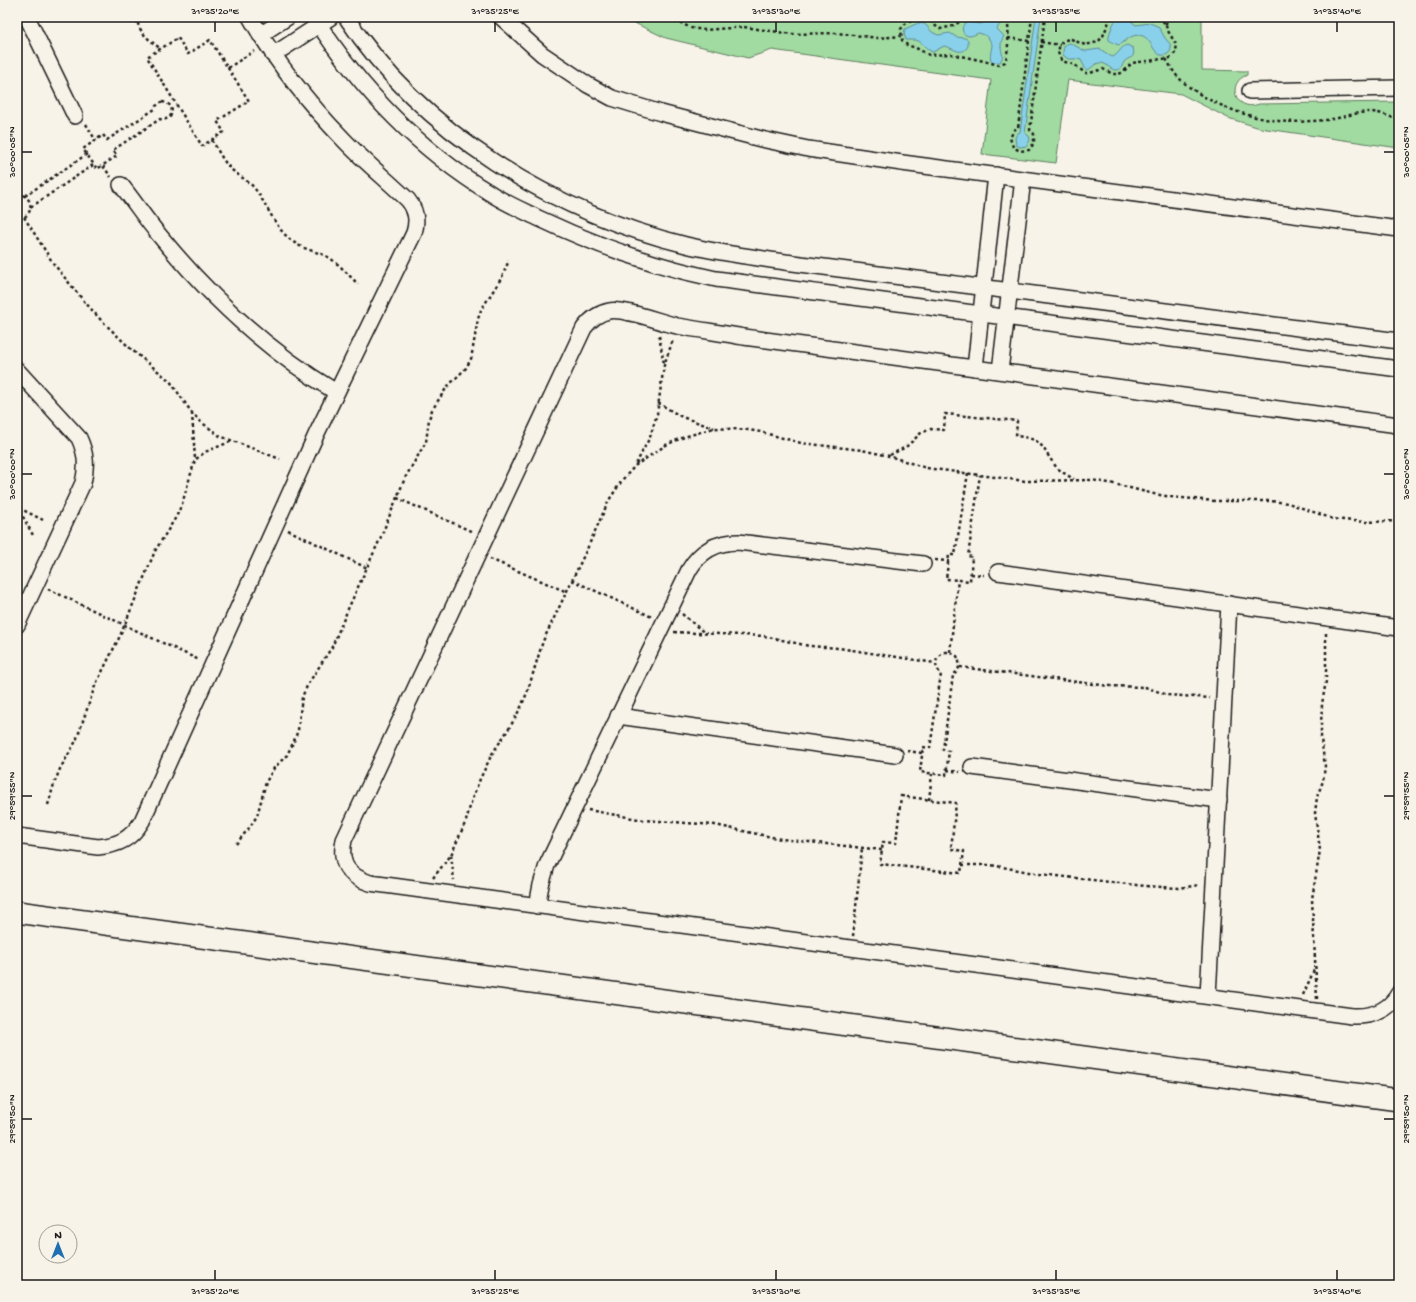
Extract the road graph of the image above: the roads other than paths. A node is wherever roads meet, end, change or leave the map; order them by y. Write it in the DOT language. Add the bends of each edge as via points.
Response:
graph roads {
  1 [pos="27,17"];
  2 [pos="250,17"];
  3 [pos="288,17"];
  4 [pos="346,17"];
  5 [pos="501,17"];
  6 [pos="321,20"];
  7 [pos="266,45"];
  8 [pos="1399,88"];
  9 [pos="1250,91"];
  10 [pos="75,116"];
  11 [pos="996,175"];
  12 [pos="1023,179"];
  13 [pos="122,185"];
  14 [pos="1399,229"];
  15 [pos="984,288"];
  16 [pos="1010,291"];
  17 [pos="981,314"];
  18 [pos="1006,317"];
  19 [pos="1399,341"];
  20 [pos="975,368"];
  21 [pos="1399,369"];
  22 [pos="17,370"];
  23 [pos="1000,371"];
  24 [pos="336,392"];
  25 [pos="1399,426"];
  26 [pos="923,564"];
  27 [pos="998,572"];
  28 [pos="1229,604"];
  29 [pos="17,625"];
  30 [pos="1399,628"];
  31 [pos="618,716"];
  32 [pos="895,755"];
  33 [pos="972,767"];
  34 [pos="1219,800"];
  35 [pos="17,836"];
  36 [pos="537,906"];
  37 [pos="17,912"];
  38 [pos="1399,993"];
  39 [pos="1208,996"];
  40 [pos="1399,1100"];
  1 -- 10 [label="street"];
  2 -- 7 [label="street"];
  3 -- 7 [label="street"];
  4 -- 15 [label="street" via="396,79 446,126 501,167 591,213 654,236 719,252"];
  5 -- 11 [label="street" via="542,54 612,98 711,127 808,149"];
  6 -- 7 [label="street"];
  6 -- 17 [label="street" via="345,62 367,89 407,130 434,153 490,193 572,233 651,263 716,279"];
  7 -- 24 [label="street" via="319,114 344,141 408,200 416,219 414,233"];
  8 -- 9 [label="street"];
  11 -- 12 [label="street"];
  11 -- 15 [label="street"];
  12 -- 14 [label="street"];
  12 -- 16 [label="street"];
  13 -- 24 [label="street" via="159,236 227,307 310,377"];
  15 -- 16 [label="street"];
  15 -- 17 [label="street"];
  16 -- 18 [label="street"];
  16 -- 19 [label="street"];
  17 -- 18 [label="street"];
  17 -- 20 [label="street"];
  18 -- 21 [label="street"];
  18 -- 23 [label="street"];
  20 -- 23 [label="street"];
  20 -- 36 [label="street" via="744,337 679,326 615,310 602,313 584,328 342,848 348,870 354,876 370,883"];
  22 -- 29 [label="street" via="73,431 86,456 83,483"];
  23 -- 25 [label="street"];
  24 -- 35 [label="street" via="137,829 122,841 111,846 98,847"];
  26 -- 31 [label="street" via="738,542 712,547 698,556 688,570"];
  27 -- 28 [label="street"];
  28 -- 30 [label="street"];
  28 -- 34 [label="street"];
  31 -- 32 [label="street"];
  31 -- 36 [label="street" via="547,866"];
  33 -- 34 [label="street"];
  34 -- 39 [label="street"];
  36 -- 39 [label="street"];
  37 -- 40 [label="main road"];
  38 -- 39 [label="street" via="1384,1009 1369,1015 1352,1016"];
}
